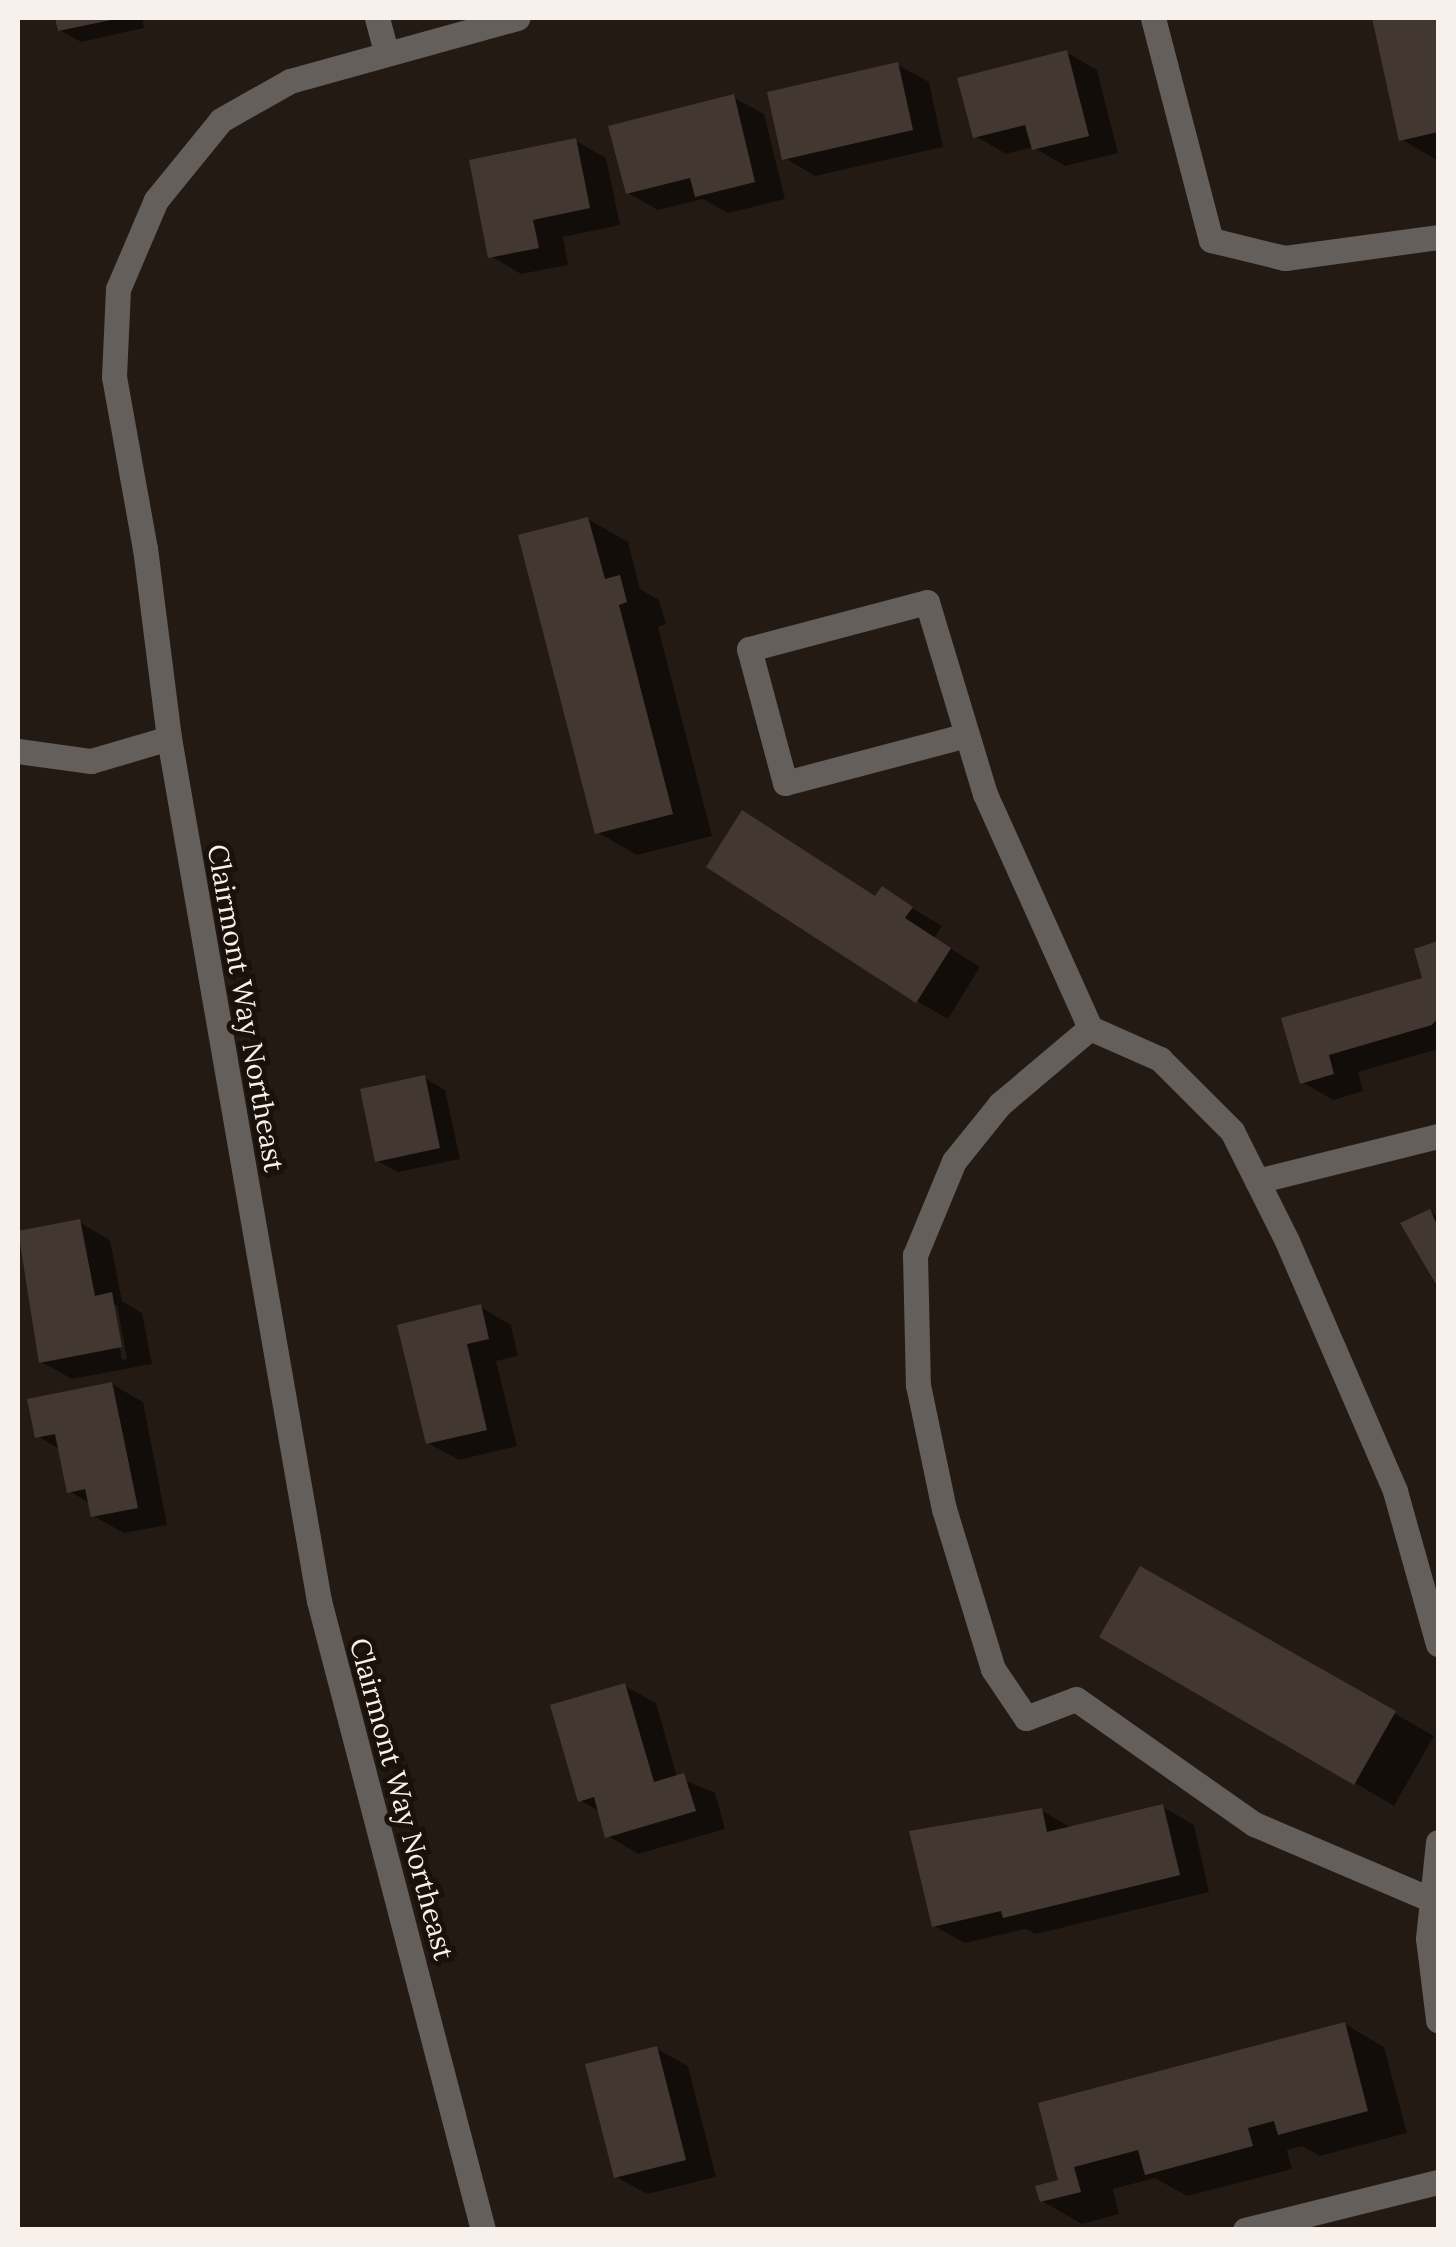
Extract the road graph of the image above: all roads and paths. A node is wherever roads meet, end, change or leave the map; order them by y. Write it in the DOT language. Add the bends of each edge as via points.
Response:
graph roads {
  1 [pos="377,18"];
  2 [pos="516,18"];
  3 [pos="1153,18"];
  4 [pos="386,51"];
  5 [pos="1438,237"];
  6 [pos="963,736"];
  7 [pos="168,738"];
  8 [pos="18,751"];
  9 [pos="1090,1028"];
  10 [pos="1438,1136"];
  11 [pos="1257,1181"];
  12 [pos="1435,1612"];
  13 [pos="1438,1644"];
  14 [pos="1438,1842"];
  15 [pos="1430,1899"];
  16 [pos="1436,1979"];
  17 [pos="1438,2020"];
  18 [pos="1438,2182"];
  19 [pos="482,2230"];
  20 [pos="1246,2230"];
  1 -- 4 [label="street"];
  2 -- 4 [label="street, Clairmont Way Northeast"];
  3 -- 5 [label="street" via="1210,240 1285,258"];
  4 -- 7 [label="street, Clairmont Way Northeast" via="290,81 221,120 156,200 118,290 114,377 145,549"];
  6 -- 6 [label="street" via="927,602 749,650 785,784"];
  6 -- 9 [label="street"];
  7 -- 8 [label="street" via="90,760"];
  7 -- 19 [label="street, Clairmont Way Northeast" via="319,1601"];
  9 -- 11 [label="street" via="1160,1060 1232,1131"];
  9 -- 15 [label="street" via="1000,1104 954,1161 915,1255 918,1386 944,1509 993,1669 1026,1718 1076,1699 1254,1824"];
  10 -- 11 [label="street"];
  11 -- 12 [label="street" via="1395,1491"];
  12 -- 13 [label="street"];
  14 -- 15 [label="street"];
  15 -- 16 [label="street"];
  16 -- 17 [label="street"];
  18 -- 20 [label="street"];
}
